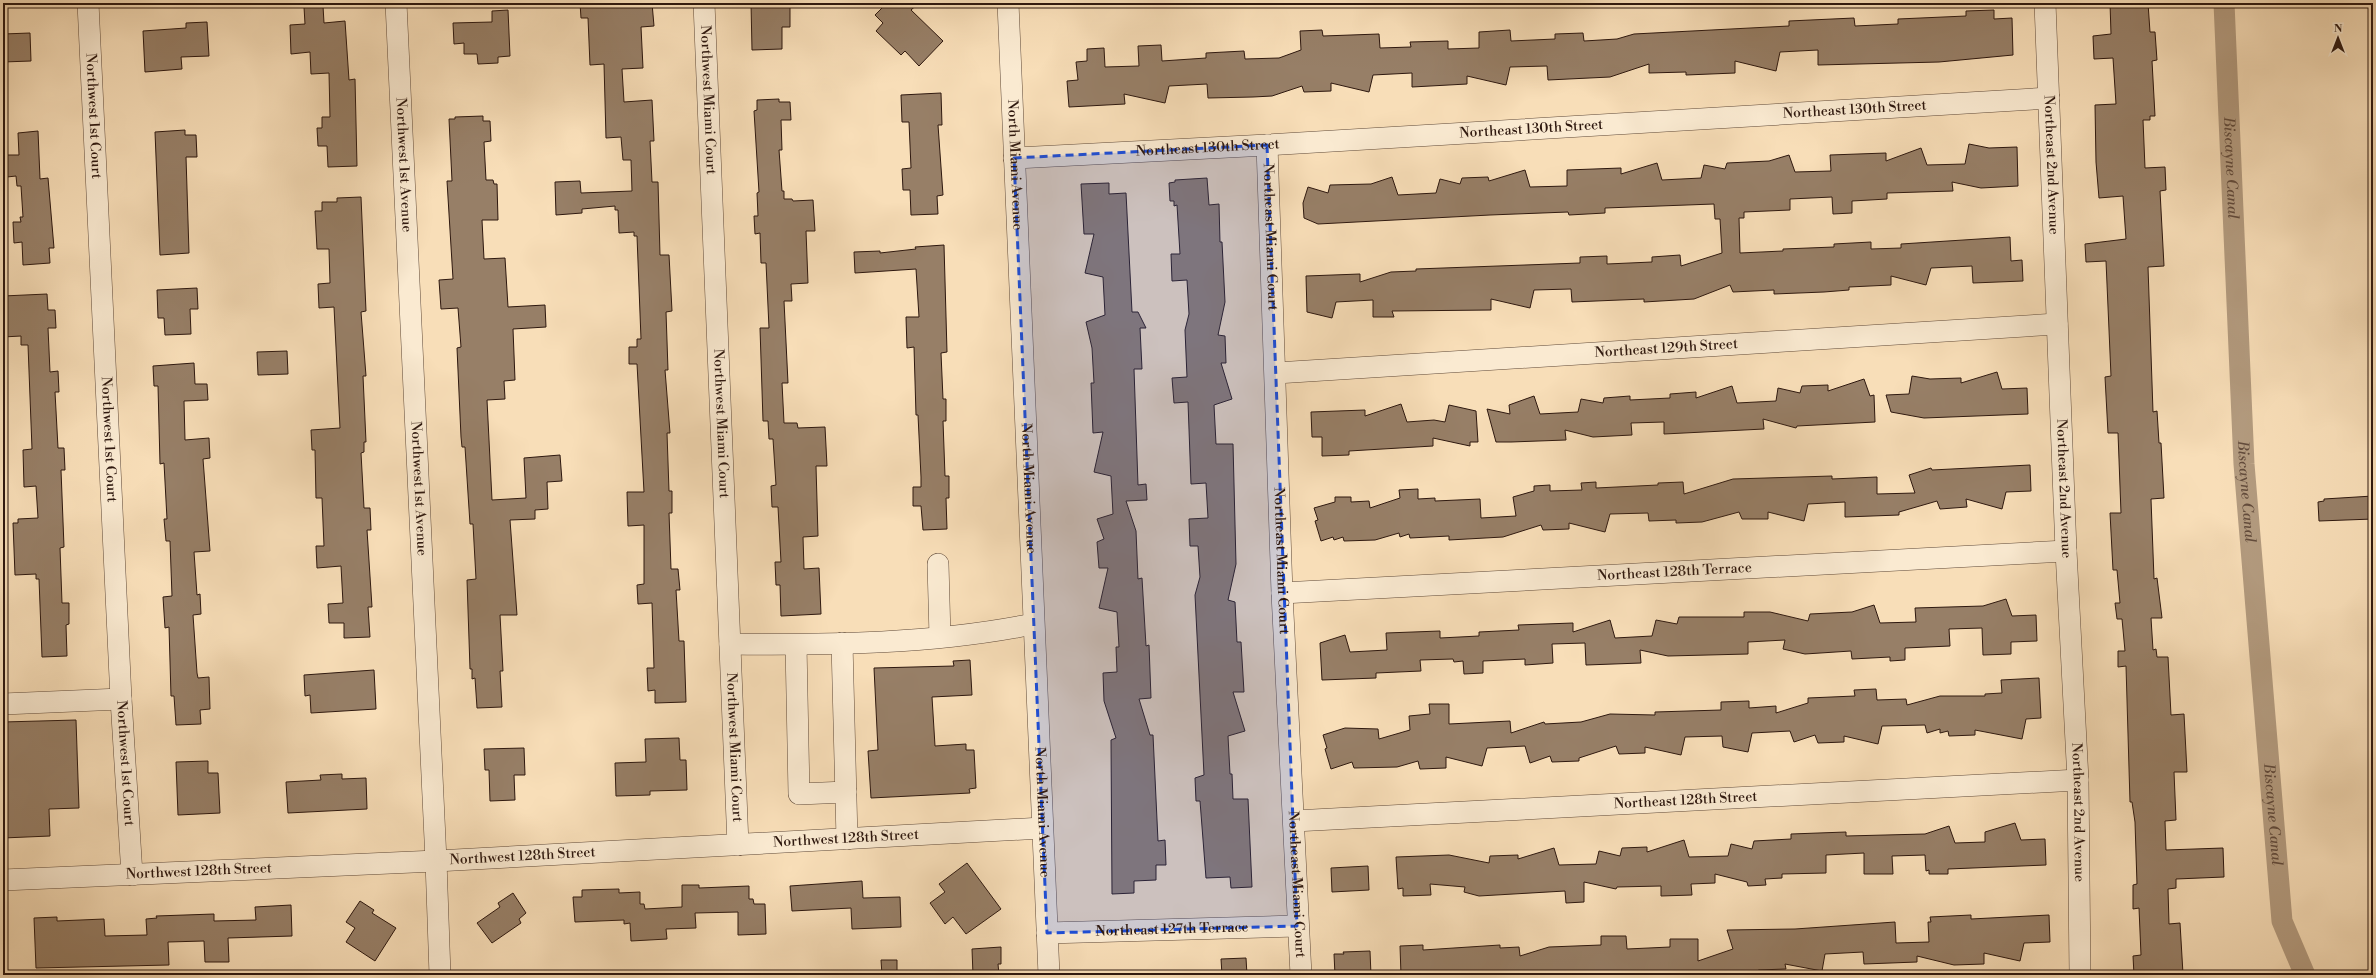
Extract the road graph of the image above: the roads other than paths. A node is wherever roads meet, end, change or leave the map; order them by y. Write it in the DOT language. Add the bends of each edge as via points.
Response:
graph roads {
  1 [pos="88,3"];
  2 [pos="396,3"];
  3 [pos="704,3"];
  4 [pos="1008,3"];
  5 [pos="2045,3"];
  6 [pos="2049,98"];
  7 [pos="1268,146"];
  8 [pos="1014,158"];
  9 [pos="2057,324"];
  10 [pos="1276,373"];
  11 [pos="2066,551"];
  12 [pos="938,564"];
  13 [pos="1282,593"];
  14 [pos="1033,624"];
  15 [pos="940,637"];
  16 [pos="842,643"];
  17 [pos="730,644"];
  18 [pos="796,644"];
  19 [pos="121,700"];
  20 [pos="3,704"];
  21 [pos="2078,780"];
  22 [pos="846,792"];
  23 [pos="1294,821"];
  24 [pos="1042,828"];
  25 [pos="847,839"];
  26 [pos="738,845"];
  27 [pos="436,861"];
  28 [pos="132,875"];
  29 [pos="3,880"];
  30 [pos="1297,926"];
  31 [pos="1047,932"];
  32 [pos="440,975"];
  33 [pos="1049,975"];
  34 [pos="1300,975"];
  35 [pos="2080,975"];
  1 -- 19 [label="street, Northwest 1st Court"];
  2 -- 27 [label="street, Northwest 1st Avenue"];
  3 -- 17 [label="street, Northwest Miami Court"];
  4 -- 8 [label="street, North Miami Avenue"];
  5 -- 6 [label="street, Northeast 2nd Avenue"];
  6 -- 7 [label="street, Northeast 130th Street"];
  6 -- 9 [label="street, Northeast 2nd Avenue"];
  7 -- 8 [label="street, Northeast 130th Street"];
  7 -- 10 [label="street, Northeast Miami Court"];
  8 -- 14 [label="street, North Miami Avenue"];
  9 -- 10 [label="street, Northeast 129th Street"];
  9 -- 11 [label="street, Northeast 2nd Avenue"];
  10 -- 13 [label="street, Northeast Miami Court"];
  11 -- 13 [label="street, Northeast 128th Terrace"];
  11 -- 21 [label="street, Northeast 2nd Avenue"];
  12 -- 15 [label="street"];
  13 -- 23 [label="street, Northeast Miami Court"];
  14 -- 15 [label="street" via="998,631"];
  14 -- 24 [label="street, North Miami Avenue"];
  15 -- 16 [label="street"];
  16 -- 18 [label="street"];
  16 -- 22 [label="street"];
  17 -- 18 [label="street"];
  17 -- 26 [label="street, Northwest Miami Court"];
  18 -- 22 [label="street" via="799,794"];
  19 -- 20 [label="street"];
  19 -- 28 [label="street, Northwest 1st Court"];
  21 -- 23 [label="street, Northeast 128th Street"];
  21 -- 35 [label="street, Northeast 2nd Avenue"];
  22 -- 25 [label="street"];
  23 -- 30 [label="street, Northeast Miami Court"];
  24 -- 25 [label="street, Northwest 128th Street"];
  24 -- 31 [label="street, North Miami Avenue"];
  25 -- 26 [label="street, Northwest 128th Street"];
  26 -- 27 [label="street, Northwest 128th Street"];
  27 -- 28 [label="street, Northwest 128th Street"];
  27 -- 32 [label="street, Northwest 1st Avenue"];
  28 -- 29 [label="street, Northwest 128th Street"];
  30 -- 31 [label="street, Northeast 127th Terrace"];
  30 -- 34 [label="street, Northeast Miami Court"];
  31 -- 33 [label="street, North Miami Avenue"];
}
